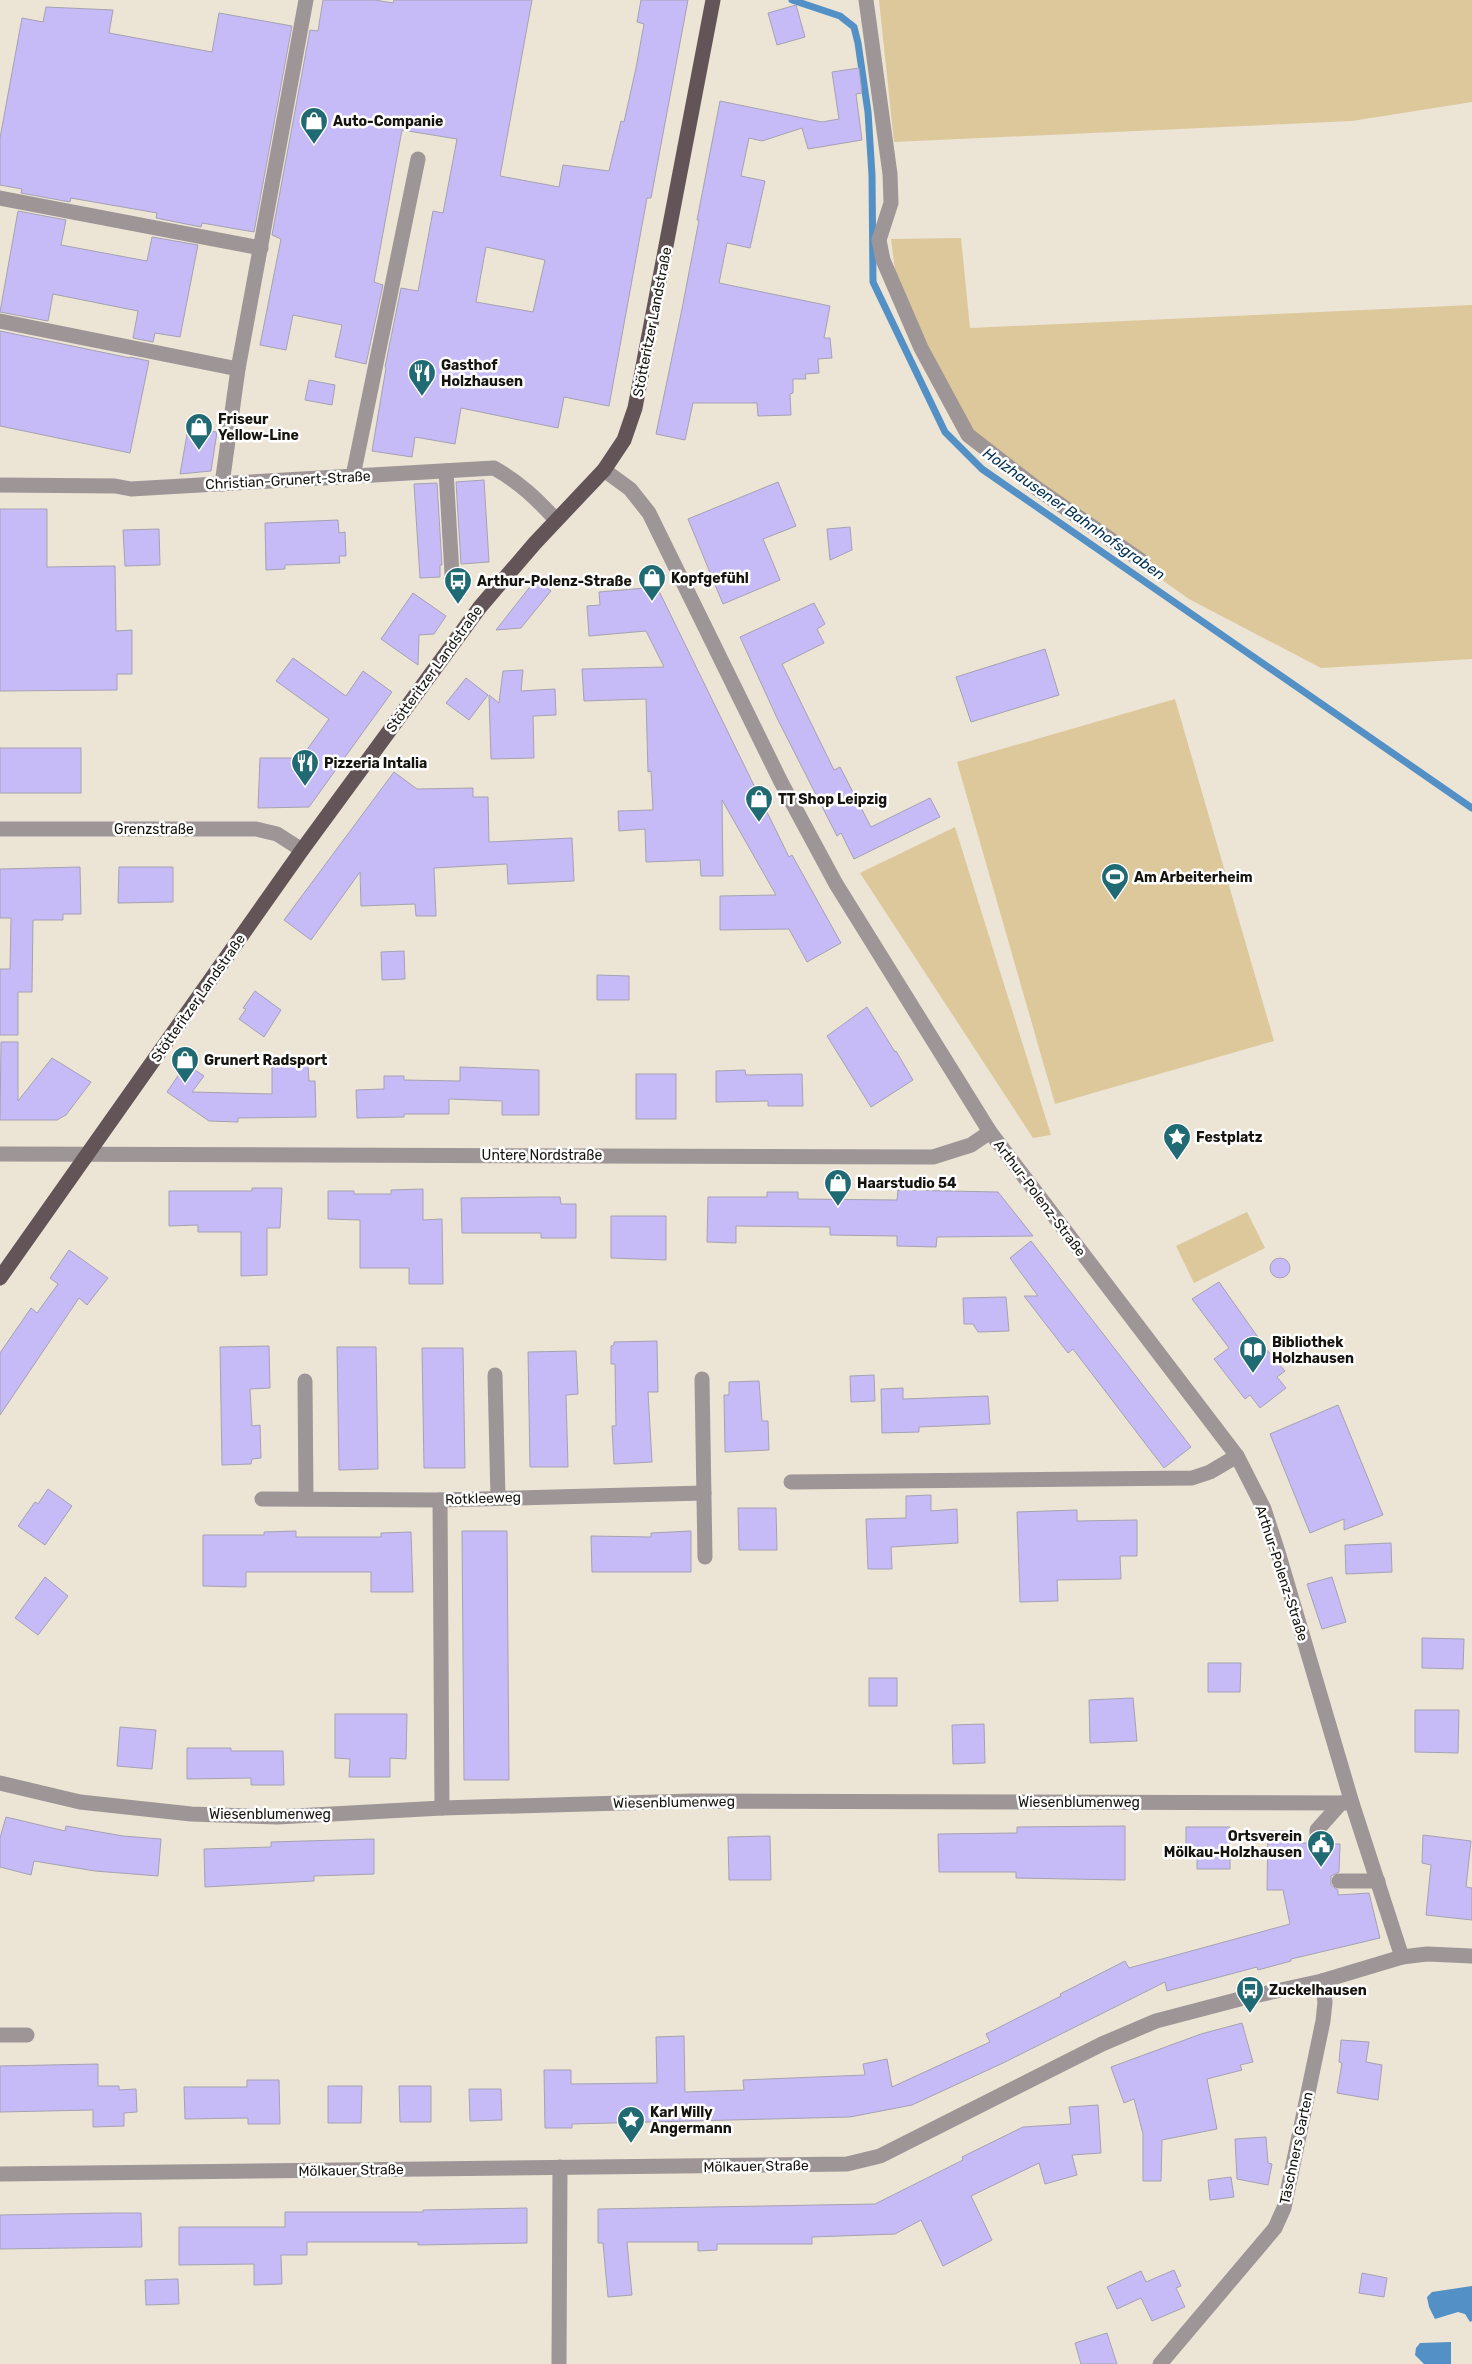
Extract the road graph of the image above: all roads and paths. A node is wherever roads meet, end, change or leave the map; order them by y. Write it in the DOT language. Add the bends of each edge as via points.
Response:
graph roads {
  1 [pos="306,0"];
  2 [pos="713,0"];
  3 [pos="866,0"];
  4 [pos="418,159"];
  5 [pos="0,198"];
  6 [pos="260,248"];
  7 [pos="0,321"];
  8 [pos="238,369"];
  9 [pos="604,470"];
  10 [pos="446,471"];
  11 [pos="354,476"];
  12 [pos="222,484"];
  13 [pos="0,485"];
  14 [pos="556,520"];
  15 [pos="1143,562"];
  16 [pos="452,574"];
  17 [pos="0,829"];
  18 [pos="302,850"];
  19 [pos="990,1132"];
  20 [pos="88,1153"];
  21 [pos="0,1154"];
  22 [pos="0,1278"];
  23 [pos="495,1375"];
  24 [pos="702,1379"];
  25 [pos="305,1382"];
  26 [pos="1237,1456"];
  27 [pos="791,1482"];
  28 [pos="704,1493"];
  29 [pos="498,1498"];
  30 [pos="262,1499"];
  31 [pos="306,1499"];
  32 [pos="440,1500"];
  33 [pos="705,1557"];
  34 [pos="0,1783"];
  35 [pos="1347,1803"];
  36 [pos="442,1808"];
  37 [pos="1317,1843"];
  38 [pos="1339,1881"];
  39 [pos="1378,1881"];
  40 [pos="1472,1956"];
  41 [pos="1402,1958"];
  42 [pos="1322,1981"];
  43 [pos="0,2035"];
  44 [pos="27,2035"];
  45 [pos="560,2167"];
  46 [pos="0,2174"];
  47 [pos="559,2364"];
  48 [pos="1160,2364"];
  1 -- 6 [label="street"];
  2 -- 9 [label="main road, Stötteritzer Landstraße" via="635,408 624,440"];
  3 -- 15 [label="street" via="890,174 891,203 879,240 890,278 921,348 968,435 1035,487"];
  4 -- 11 [label="street"];
  5 -- 6 [label="street"];
  6 -- 8 [label="street"];
  7 -- 8 [label="street"];
  8 -- 12 [label="street"];
  9 -- 14 [label="main road, Stötteritzer Landstraße"];
  9 -- 19 [label="street, Arthur-Polenz-Straße" via="630,489 648,513 836,884"];
  10 -- 11 [label="street, Christian-Grunert-Straße"];
  10 -- 14 [label="street, Christian-Grunert-Straße" via="494,468 530,491"];
  10 -- 16 [label="street"];
  11 -- 12 [label="street, Christian-Grunert-Straße"];
  12 -- 13 [label="street, Christian-Grunert-Straße" via="131,489 116,486"];
  14 -- 18 [label="main road, Stötteritzer Landstraße" via="480,607"];
  17 -- 18 [label="street, Grenzstraße" via="256,828 277,834"];
  18 -- 20 [label="main road, Stötteritzer Landstraße"];
  19 -- 20 [label="street, Untere Nordstraße" via="972,1145 933,1157"];
  19 -- 26 [label="street, Arthur-Polenz-Straße"];
  20 -- 21 [label="street, Untere Nordstraße"];
  20 -- 22 [label="main road, Stötteritzer Landstraße"];
  23 -- 29 [label="street"];
  24 -- 28 [label="street"];
  25 -- 31 [label="street"];
  26 -- 27 [label="street" via="1210,1472 1192,1478"];
  26 -- 35 [label="street, Arthur-Polenz-Straße" via="1264,1509 1278,1552"];
  28 -- 29 [label="street, Rotkleeweg"];
  28 -- 33 [label="street"];
  29 -- 32 [label="street, Rotkleeweg"];
  30 -- 31 [label="street, Rotkleeweg"];
  31 -- 32 [label="street, Rotkleeweg"];
  32 -- 36 [label="street"];
  34 -- 36 [label="street, Wiesenblumenweg" via="80,1802 191,1814 277,1817"];
  35 -- 36 [label="street, Wiesenblumenweg" via="693,1801"];
  35 -- 37 [label="street" via="1317,1830"];
  35 -- 39 [label="street, Arthur-Polenz-Straße"];
  38 -- 39 [label="street"];
  39 -- 41 [label="street, Arthur-Polenz-Straße"];
  40 -- 41 [label="street, Mölkauer Straße" via="1427,1954"];
  41 -- 42 [label="street, Mölkauer Straße"];
  42 -- 45 [label="street, Mölkauer Straße" via="1156,2021 1102,2044 880,2156 847,2164"];
  42 -- 48 [label="street, Täschners Garten" via="1326,2002 1323,2021 1284,2208 1264,2242"];
  43 -- 44 [label="street"];
  45 -- 46 [label="street, Mölkauer Straße"];
  45 -- 47 [label="street"];
}
